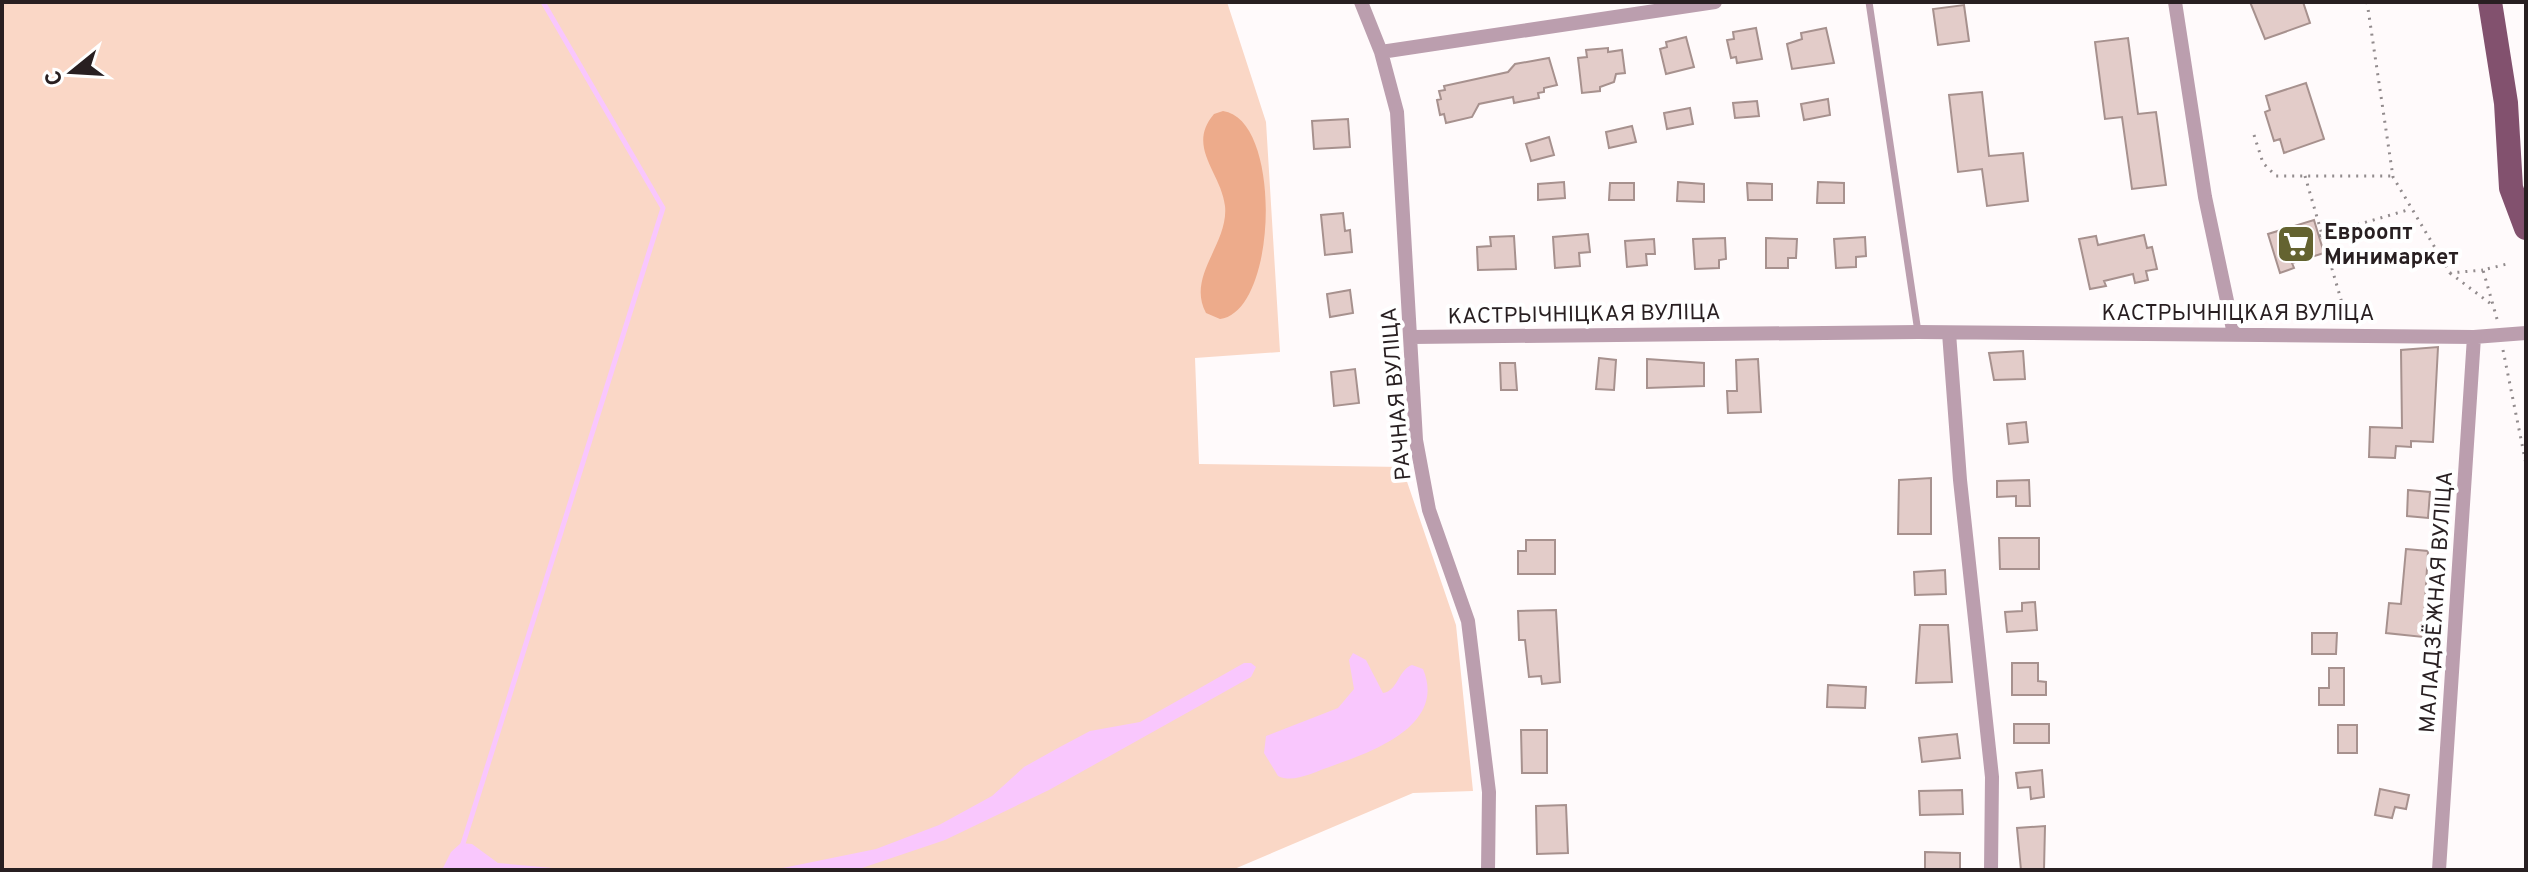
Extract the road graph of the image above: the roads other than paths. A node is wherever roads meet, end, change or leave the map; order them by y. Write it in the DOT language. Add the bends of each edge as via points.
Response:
graph roads {
  1 [pos="1361,2"];
  2 [pos="1715,2"];
  3 [pos="1869,2"];
  4 [pos="2175,2"];
  5 [pos="2490,2"];
  6 [pos="1381,52"];
  7 [pos="2526,228"];
  8 [pos="1918,332"];
  9 [pos="1949,333"];
  10 [pos="2526,333"];
  11 [pos="2234,334"];
  12 [pos="1412,337"];
  13 [pos="2474,337"];
  14 [pos="1488,870"];
  15 [pos="1991,870"];
  16 [pos="2439,870"];
  1 -- 6 [label="street, РАЧНАЯ ВУЛІЦА"];
  2 -- 6 [label="street"];
  3 -- 8 [label="lane"];
  4 -- 11 [label="street" via="2205,197"];
  5 -- 7 [label="main road" via="2506,103 2511,188"];
  6 -- 12 [label="street, РАЧНАЯ ВУЛІЦА" via="1397,112"];
  8 -- 9 [label="street, КАСТРЫЧНІЦКАЯ ВУЛІЦА"];
  8 -- 12 [label="street, КАСТРЫЧНІЦКАЯ ВУЛІЦА"];
  9 -- 11 [label="street, КАСТРЫЧНІЦКАЯ ВУЛІЦА"];
  9 -- 15 [label="street" via="1992,777"];
  10 -- 13 [label="street, КАСТРЫЧНІЦКАЯ ВУЛІЦА"];
  11 -- 13 [label="street, КАСТРЫЧНІЦКАЯ ВУЛІЦА"];
  12 -- 14 [label="street, РАЧНАЯ ВУЛІЦА" via="1416,440 1429,510 1468,621 1489,792"];
  13 -- 16 [label="street, МАЛАДЗЁЖНАЯ ВУЛІЦА"];
}
